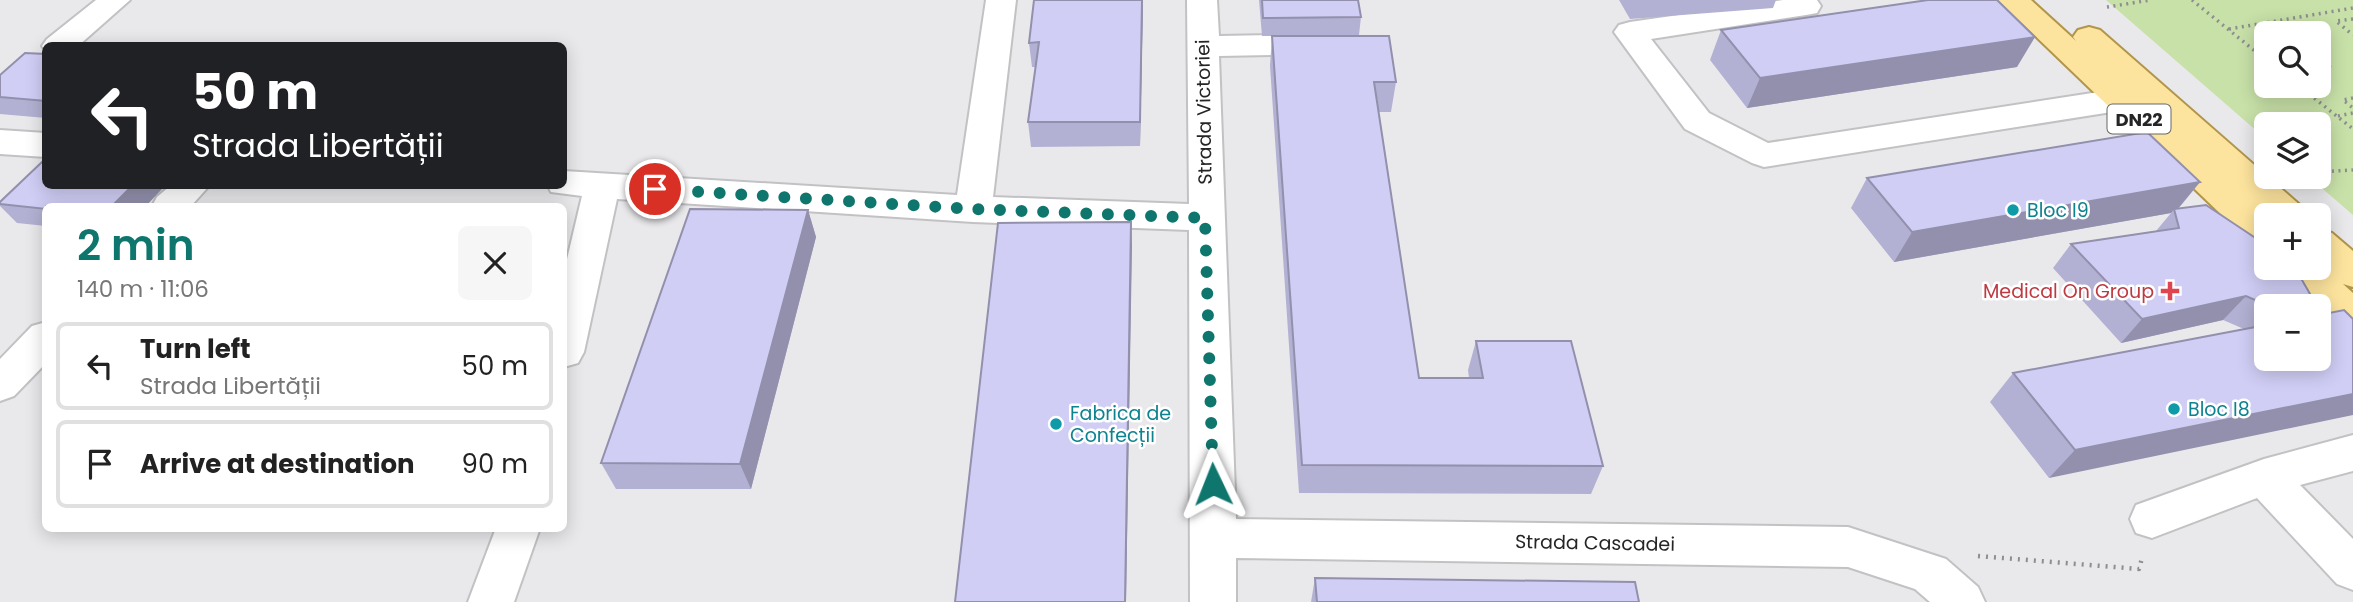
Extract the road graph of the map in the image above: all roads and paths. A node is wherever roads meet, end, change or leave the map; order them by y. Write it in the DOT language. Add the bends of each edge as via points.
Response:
graph roads {
  1 [pos="116,0"];
  2 [pos="1001,0"];
  3 [pos="1202,0"];
  4 [pos="1801,0"];
  5 [pos="2013,0"];
  6 [pos="2048,0"];
  7 [pos="2151,0"];
  8 [pos="2192,0"];
  9 [pos="2098,8"];
  10 [pos="2353,8"];
  11 [pos="2333,11"];
  12 [pos="2353,19"];
  13 [pos="2346,20"];
  14 [pos="2229,29"];
  15 [pos="2353,35"];
  16 [pos="63,42"];
  17 [pos="1357,44"];
  18 [pos="1204,46"];
  19 [pos="2254,50"];
  20 [pos="2315,98"];
  21 [pos="2353,98"];
  22 [pos="2118,100"];
  23 [pos="2353,110"];
  24 [pos="2338,116"];
  25 [pos="2353,129"];
  26 [pos="0,142"];
  27 [pos="42,145"];
  28 [pos="2353,170"];
  29 [pos="2331,171"];
  30 [pos="567,183"];
  31 [pos="602,186"];
  32 [pos="188,189"];
  33 [pos="173,203"];
  34 [pos="2275,203"];
  35 [pos="973,209"];
  36 [pos="1205,218"];
  37 [pos="2254,225"];
  38 [pos="2331,253"];
  39 [pos="2353,272"];
  40 [pos="2314,280"];
  41 [pos="2353,316"];
  42 [pos="567,339"];
  43 [pos="42,341"];
  44 [pos="0,385"];
  45 [pos="2353,453"];
  46 [pos="2264,477"];
  47 [pos="2152,519"];
  48 [pos="517,532"];
  49 [pos="1214,538"];
  50 [pos="1969,555"];
  51 [pos="2353,570"];
  52 [pos="491,602"];
  53 [pos="1213,602"];
  54 [pos="1962,602"];
  1 -- 16 [label="street"];
  2 -- 35 [label="street"];
  3 -- 18 [label="street, Strada Victoriei"];
  4 -- 22 [label="street" via="1806,6 1630,32 1697,121 1764,155"];
  5 -- 22 [label="main road, DN22"];
  6 -- 34 [label="main road, DN22"];
  7 -- 9 [label="path"];
  8 -- 14 [label="path"];
  10 -- 11 [label="path"];
  11 -- 13 [label="path"];
  11 -- 14 [label="path"];
  12 -- 13 [label="path"];
  13 -- 15 [label="path" via="2336,21"];
  14 -- 19 [label="path"];
  17 -- 18 [label="street"];
  18 -- 36 [label="street, Strada Victoriei"];
  20 -- 24 [label="path"];
  21 -- 23 [label="path" via="2343,100"];
  22 -- 37 [label="main road, DN22"];
  23 -- 24 [label="path"];
  24 -- 25 [label="path"];
  26 -- 27 [label="street"];
  28 -- 29 [label="path"];
  30 -- 31 [label="street"];
  31 -- 35 [label="street"];
  31 -- 42 [label="street"];
  32 -- 33 [label="street"];
  35 -- 36 [label="street"];
  36 -- 49 [label="street, Strada Victoriei"];
  38 -- 39 [label="main road"];
  40 -- 41 [label="main road"];
  43 -- 44 [label="street"];
  45 -- 46 [label="street"];
  46 -- 47 [label="street"];
  46 -- 51 [label="street"];
  47 -- 50 [label="path" via="2139,569"];
  48 -- 52 [label="street"];
  49 -- 53 [label="street, Strada Victoriei"];
  49 -- 54 [label="street, Strada Cascadei" via="1848,547 1930,573"];
}
